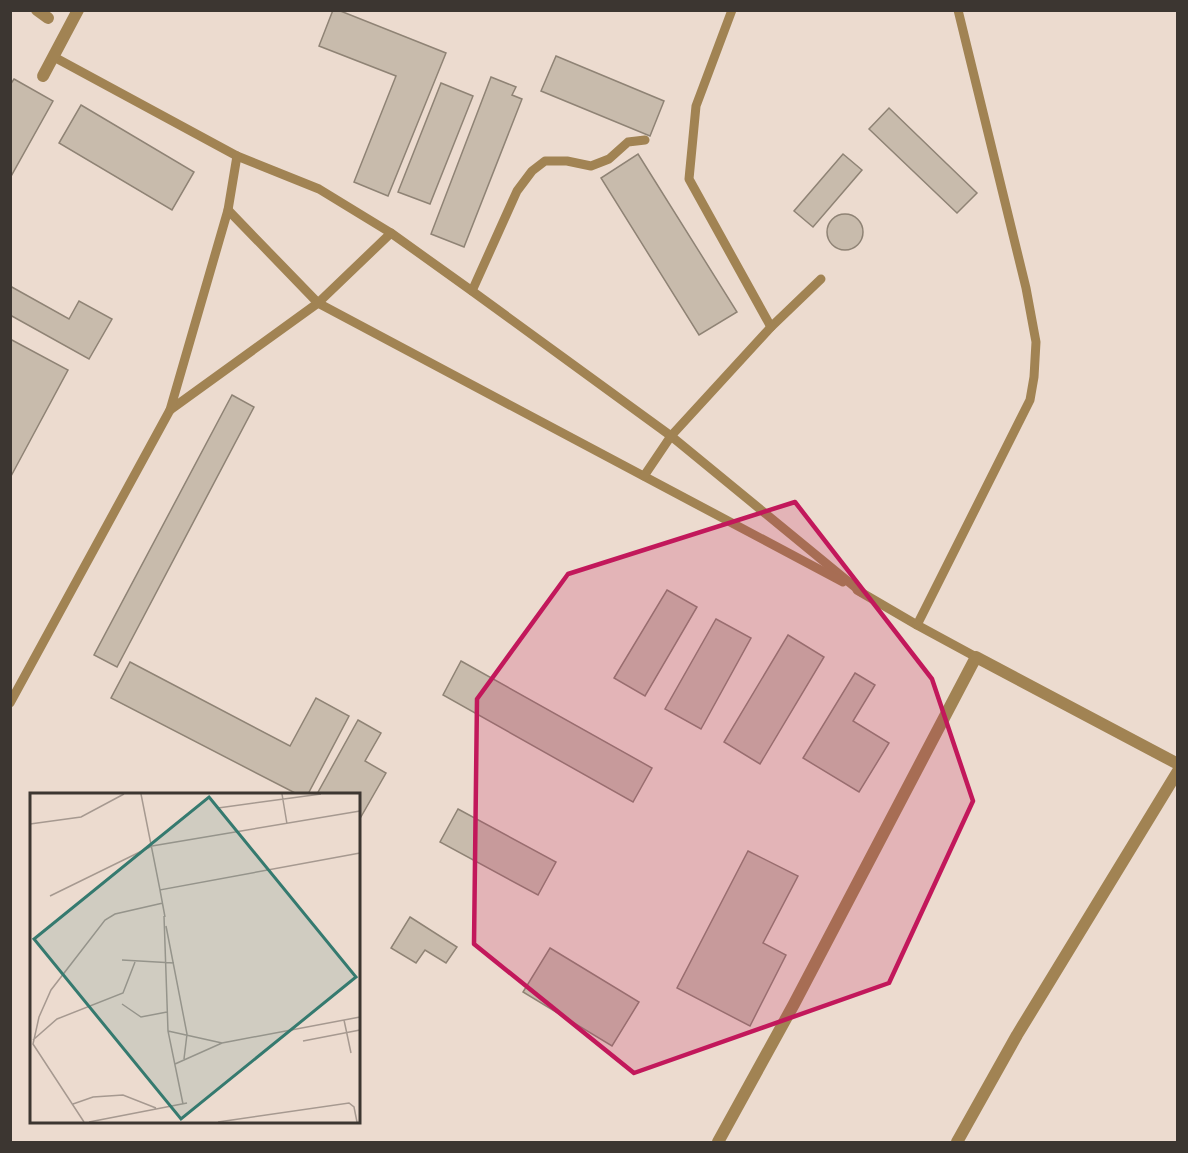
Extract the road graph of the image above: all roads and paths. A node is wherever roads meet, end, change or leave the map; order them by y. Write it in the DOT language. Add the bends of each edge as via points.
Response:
graph roads {
  1 [pos="37,10"];
  2 [pos="78,10"];
  3 [pos="732,10"];
  4 [pos="958,10"];
  5 [pos="48,18"];
  6 [pos="54,57"];
  7 [pos="44,76"];
  8 [pos="645,140"];
  9 [pos="237,156"];
  10 [pos="228,210"];
  11 [pos="391,233"];
  12 [pos="821,279"];
  13 [pos="472,291"];
  14 [pos="318,303"];
  15 [pos="771,327"];
  16 [pos="170,410"];
  17 [pos="671,436"];
  18 [pos="644,476"];
  19 [pos="861,592"];
  20 [pos="917,625"];
  21 [pos="976,657"];
  22 [pos="10,703"];
  23 [pos="1178,764"];
  24 [pos="1178,771"];
  25 [pos="718,1143"];
  26 [pos="957,1143"];
  1 -- 5 [label="street"];
  2 -- 6 [label="street"];
  3 -- 15 [label="lane" via="696,106 689,179"];
  4 -- 20 [label="lane" via="1026,288 1036,342 1034,377 1030,400"];
  6 -- 7 [label="street"];
  6 -- 9 [label="lane"];
  8 -- 13 [label="lane" via="628,142 609,159 591,166 545,161 532,171 517,191"];
  9 -- 10 [label="lane"];
  9 -- 11 [label="lane" via="319,189"];
  10 -- 14 [label="lane"];
  10 -- 16 [label="lane"];
  11 -- 13 [label="lane"];
  11 -- 14 [label="lane"];
  12 -- 15 [label="lane"];
  13 -- 17 [label="lane"];
  14 -- 16 [label="lane"];
  14 -- 18 [label="lane"];
  15 -- 17 [label="lane"];
  16 -- 22 [label="lane"];
  17 -- 18 [label="lane"];
  17 -- 19 [label="lane"];
  18 -- 19 [label="lane"];
  19 -- 20 [label="lane"];
  20 -- 21 [label="lane"];
  21 -- 23 [label="street"];
  21 -- 25 [label="street"];
  24 -- 26 [label="street" via="1017,1035"];
}
